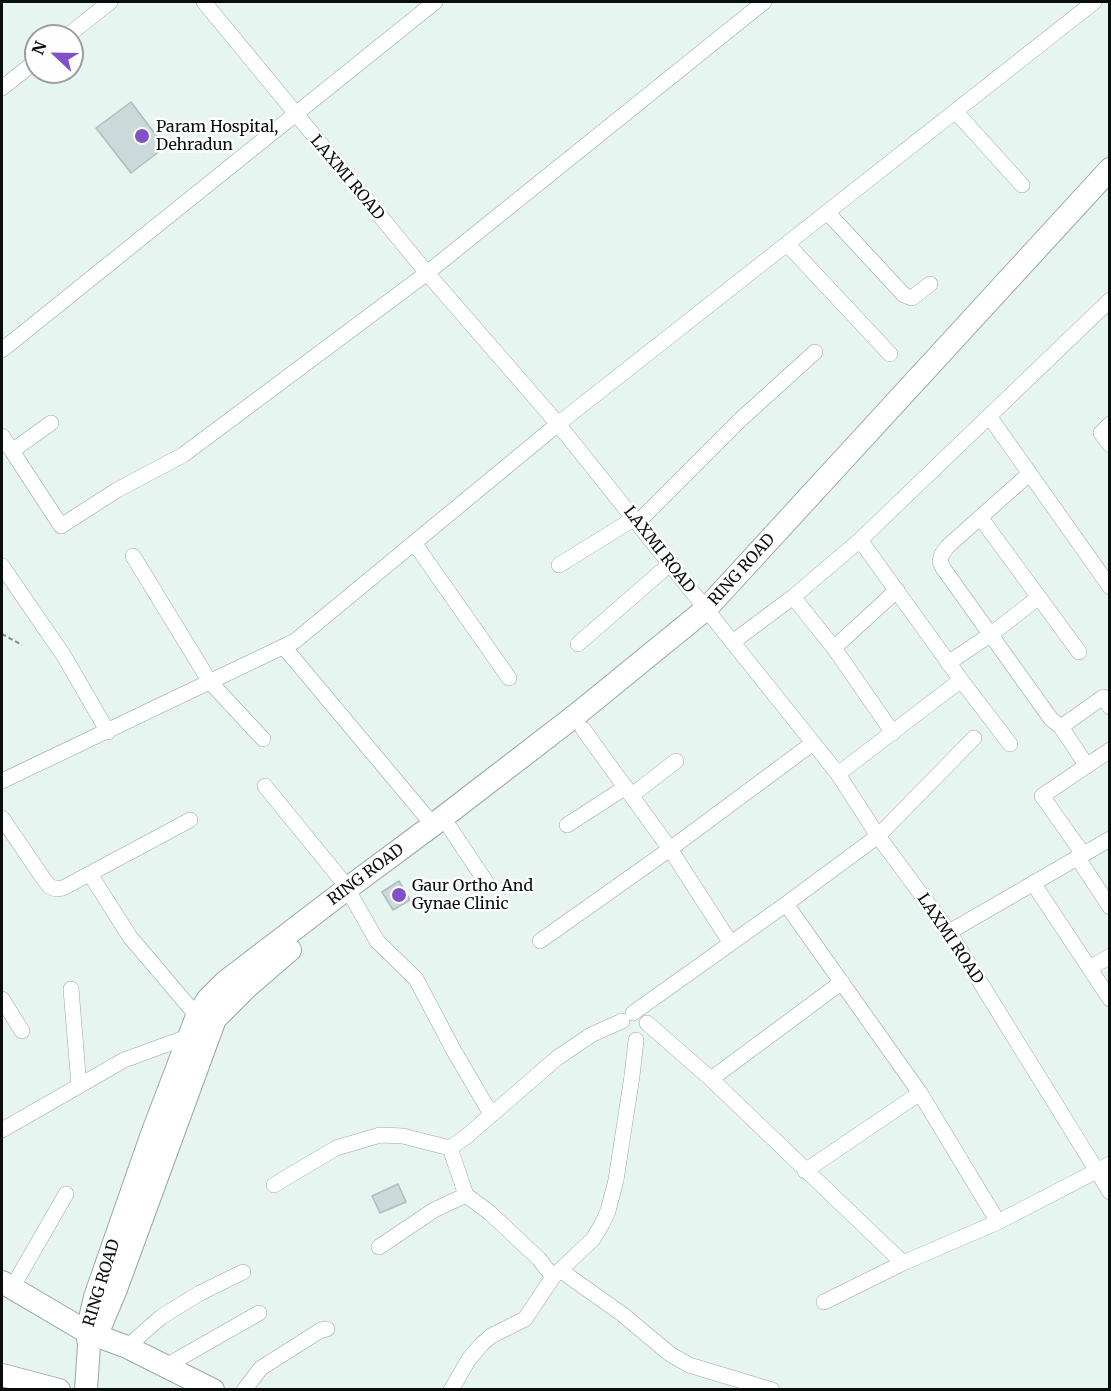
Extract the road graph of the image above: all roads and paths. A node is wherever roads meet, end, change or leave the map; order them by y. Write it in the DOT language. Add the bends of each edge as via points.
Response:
graph roads {
  1 [pos="110,2"];
  2 [pos="204,2"];
  3 [pos="435,2"];
  4 [pos="764,2"];
  5 [pos="1094,2"];
  6 [pos="82,24"];
  7 [pos="24,71"];
  8 [pos="2,88"];
  9 [pos="956,112"];
  10 [pos="295,115"];
  11 [pos="1110,169"];
  12 [pos="1022,185"];
  13 [pos="1110,188"];
  14 [pos="827,212"];
  15 [pos="787,244"];
  16 [pos="427,273"];
  17 [pos="930,284"];
  18 [pos="1110,300"];
  19 [pos="2,350"];
  20 [pos="815,352"];
  21 [pos="890,354"];
  22 [pos="989,416"];
  23 [pos="51,423"];
  24 [pos="558,424"];
  25 [pos="1110,424"];
  26 [pos="2,436"];
  27 [pos="1110,445"];
  28 [pos="12,452"];
  29 [pos="1029,474"];
  30 [pos="980,517"];
  31 [pos="636,520"];
  32 [pos="860,540"];
  33 [pos="415,544"];
  34 [pos="133,556"];
  35 [pos="671,563"];
  36 [pos="2,566"];
  37 [pos="559,566"];
  38 [pos="1110,587"];
  39 [pos="897,590"];
  40 [pos="793,597"];
  41 [pos="1039,597"];
  42 [pos="710,614"];
  43 [pos="2,634"];
  44 [pos="990,635"];
  45 [pos="734,641"];
  46 [pos="578,644"];
  47 [pos="22,645"];
  48 [pos="284,647"];
  49 [pos="834,648"];
  50 [pos="1079,652"];
  51 [pos="948,663"];
  52 [pos="509,678"];
  53 [pos="961,680"];
  54 [pos="210,682"];
  55 [pos="1110,707"];
  56 [pos="1060,727"];
  57 [pos="583,729"];
  58 [pos="108,732"];
  59 [pos="893,733"];
  60 [pos="974,738"];
  61 [pos="263,739"];
  62 [pos="813,743"];
  63 [pos="1010,744"];
  64 [pos="1110,750"];
  65 [pos="676,761"];
  66 [pos="1087,766"];
  67 [pos="838,774"];
  68 [pos="2,781"];
  69 [pos="265,786"];
  70 [pos="629,791"];
  71 [pos="2,818"];
  72 [pos="190,820"];
  73 [pos="567,825"];
  74 [pos="442,827"];
  75 [pos="878,836"];
  76 [pos="1110,839"];
  77 [pos="670,849"];
  78 [pos="1080,856"];
  79 [pos="90,873"];
  80 [pos="1033,883"];
  81 [pos="488,885"];
  82 [pos="350,893"];
  83 [pos="786,904"];
  84 [pos="1110,907"];
  85 [pos="949,932"];
  86 [pos="540,941"];
  87 [pos="730,942"];
  88 [pos="1110,956"];
  89 [pos="1090,968"];
  90 [pos="842,982"];
  91 [pos="71,989"];
  92 [pos="2,999"];
  93 [pos="1110,999"];
  94 [pos="627,1017"];
  95 [pos="647,1023"];
  96 [pos="194,1026"];
  97 [pos="22,1031"];
  98 [pos="636,1040"];
  99 [pos="711,1079"];
  100 [pos="79,1086"];
  101 [pos="920,1093"];
  102 [pos="491,1114"];
  103 [pos="2,1130"];
  104 [pos="450,1148"];
  105 [pos="1103,1166"];
  106 [pos="805,1172"];
  107 [pos="274,1185"];
  108 [pos="1110,1192"];
  109 [pos="66,1194"];
  110 [pos="466,1195"];
  111 [pos="998,1222"];
  112 [pos="379,1247"];
  113 [pos="903,1263"];
  114 [pos="243,1272"];
  115 [pos="556,1274"];
  116 [pos="7,1285"];
  117 [pos="824,1302"];
  118 [pos="259,1313"];
  119 [pos="327,1329"];
  120 [pos="91,1338"];
  121 [pos="126,1347"];
  122 [pos="166,1366"];
  123 [pos="2,1375"];
  124 [pos="59,1389"];
  125 [pos="86,1389"];
  126 [pos="213,1389"];
  127 [pos="244,1389"];
  128 [pos="451,1389"];
  129 [pos="772,1389"];
  1 -- 6 [label="street"];
  2 -- 10 [label="street, LAXMI ROAD"];
  3 -- 10 [label="street"];
  4 -- 16 [label="street"];
  5 -- 9 [label="street"];
  7 -- 8 [label="street"];
  9 -- 12 [label="street"];
  9 -- 14 [label="street"];
  10 -- 16 [label="street, LAXMI ROAD"];
  10 -- 19 [label="street"];
  11 -- 42 [label="street, RING ROAD"];
  13 -- 42 [label="street, RING ROAD"];
  14 -- 15 [label="street"];
  14 -- 17 [label="street" via="904,295 912,298"];
  15 -- 21 [label="street"];
  15 -- 24 [label="street"];
  16 -- 24 [label="street, LAXMI ROAD"];
  16 -- 28 [label="street" via="183,456 117,490 61,526"];
  18 -- 22 [label="street"];
  20 -- 31 [label="street"];
  22 -- 29 [label="street"];
  22 -- 32 [label="street"];
  23 -- 28 [label="street"];
  24 -- 31 [label="street, LAXMI ROAD"];
  24 -- 33 [label="street"];
  25 -- 27 [label="street" via="1101,434"];
  26 -- 28 [label="street"];
  29 -- 30 [label="street"];
  29 -- 38 [label="street"];
  30 -- 41 [label="street"];
  30 -- 44 [label="street" via="948,546 940,561"];
  31 -- 35 [label="street, LAXMI ROAD"];
  31 -- 37 [label="street"];
  32 -- 39 [label="street"];
  32 -- 40 [label="street"];
  33 -- 48 [label="street"];
  33 -- 52 [label="street"];
  34 -- 54 [label="street"];
  35 -- 42 [label="street, LAXMI ROAD"];
  35 -- 46 [label="street"];
  36 -- 58 [label="street" via="64,656"];
  39 -- 49 [label="street"];
  39 -- 51 [label="street"];
  40 -- 45 [label="street"];
  40 -- 49 [label="street"];
  41 -- 44 [label="street"];
  41 -- 50 [label="street"];
  42 -- 45 [label="street, LAXMI ROAD"];
  42 -- 57 [label="street, RING ROAD"];
  42 -- 74 [label="street, RING ROAD" via="576,715"];
  43 -- 47 [label="path"];
  44 -- 51 [label="street"];
  44 -- 56 [label="street"];
  45 -- 62 [label="street, LAXMI ROAD"];
  48 -- 54 [label="street"];
  48 -- 74 [label="street"];
  49 -- 59 [label="street"];
  51 -- 53 [label="street"];
  53 -- 59 [label="street"];
  53 -- 63 [label="street"];
  54 -- 58 [label="street"];
  54 -- 61 [label="street"];
  55 -- 56 [label="street" via="1103,697"];
  56 -- 66 [label="street"];
  57 -- 70 [label="street"];
  57 -- 74 [label="street, RING ROAD"];
  58 -- 68 [label="street"];
  59 -- 67 [label="street"];
  60 -- 75 [label="street"];
  62 -- 67 [label="street, LAXMI ROAD"];
  62 -- 77 [label="street"];
  64 -- 66 [label="street"];
  65 -- 70 [label="street"];
  66 -- 78 [label="street" via="1042,796"];
  67 -- 75 [label="street, LAXMI ROAD"];
  69 -- 82 [label="street"];
  70 -- 73 [label="street"];
  70 -- 77 [label="street"];
  71 -- 79 [label="street" via="49,886 63,888"];
  72 -- 79 [label="street"];
  74 -- 81 [label="street"];
  74 -- 82 [label="street, RING ROAD"];
  75 -- 83 [label="street"];
  75 -- 85 [label="street, LAXMI ROAD"];
  76 -- 78 [label="street"];
  77 -- 86 [label="street"];
  77 -- 87 [label="street"];
  78 -- 80 [label="street"];
  78 -- 84 [label="street"];
  79 -- 96 [label="street"];
  80 -- 85 [label="street"];
  80 -- 89 [label="street"];
  82 -- 96 [label="street, RING ROAD" via="225,982 208,999"];
  82 -- 102 [label="street" via="377,941 416,979"];
  82 -- 120 [label="street, RING ROAD" via="214,1019"];
  83 -- 87 [label="street"];
  83 -- 90 [label="street"];
  85 -- 105 [label="street, LAXMI ROAD"];
  87 -- 94 [label="street"];
  88 -- 89 [label="street"];
  89 -- 93 [label="street"];
  90 -- 99 [label="street"];
  90 -- 101 [label="street"];
  91 -- 100 [label="street"];
  92 -- 97 [label="street"];
  94 -- 95 [label="street" via="640,1014"];
  94 -- 98 [label="street" via="621,1029 624,1036"];
  94 -- 102 [label="street" via="576,1044"];
  95 -- 98 [label="street" via="644,1036"];
  95 -- 99 [label="street"];
  96 -- 100 [label="street"];
  96 -- 120 [label="street, RING ROAD" via="98,1290"];
  98 -- 115 [label="street" via="608,1211 593,1239"];
  99 -- 106 [label="street"];
  100 -- 103 [label="street"];
  101 -- 106 [label="street"];
  101 -- 111 [label="street"];
  102 -- 104 [label="street"];
  104 -- 107 [label="street" via="403,1136 380,1135 336,1148"];
  104 -- 110 [label="street"];
  105 -- 108 [label="street, LAXMI ROAD"];
  105 -- 111 [label="street"];
  106 -- 113 [label="street"];
  109 -- 116 [label="street"];
  110 -- 112 [label="street" via="435,1210"];
  110 -- 115 [label="street"];
  111 -- 113 [label="street"];
  113 -- 117 [label="street"];
  114 -- 121 [label="street" via="161,1317"];
  115 -- 128 [label="street" via="525,1319 482,1344"];
  115 -- 129 [label="street" via="622,1314 689,1365"];
  116 -- 120 [label="street"];
  118 -- 122 [label="street"];
  119 -- 127 [label="street" via="261,1368"];
  120 -- 121 [label="street"];
  120 -- 125 [label="street"];
  121 -- 122 [label="street"];
  122 -- 126 [label="street"];
  123 -- 124 [label="street"];
}
